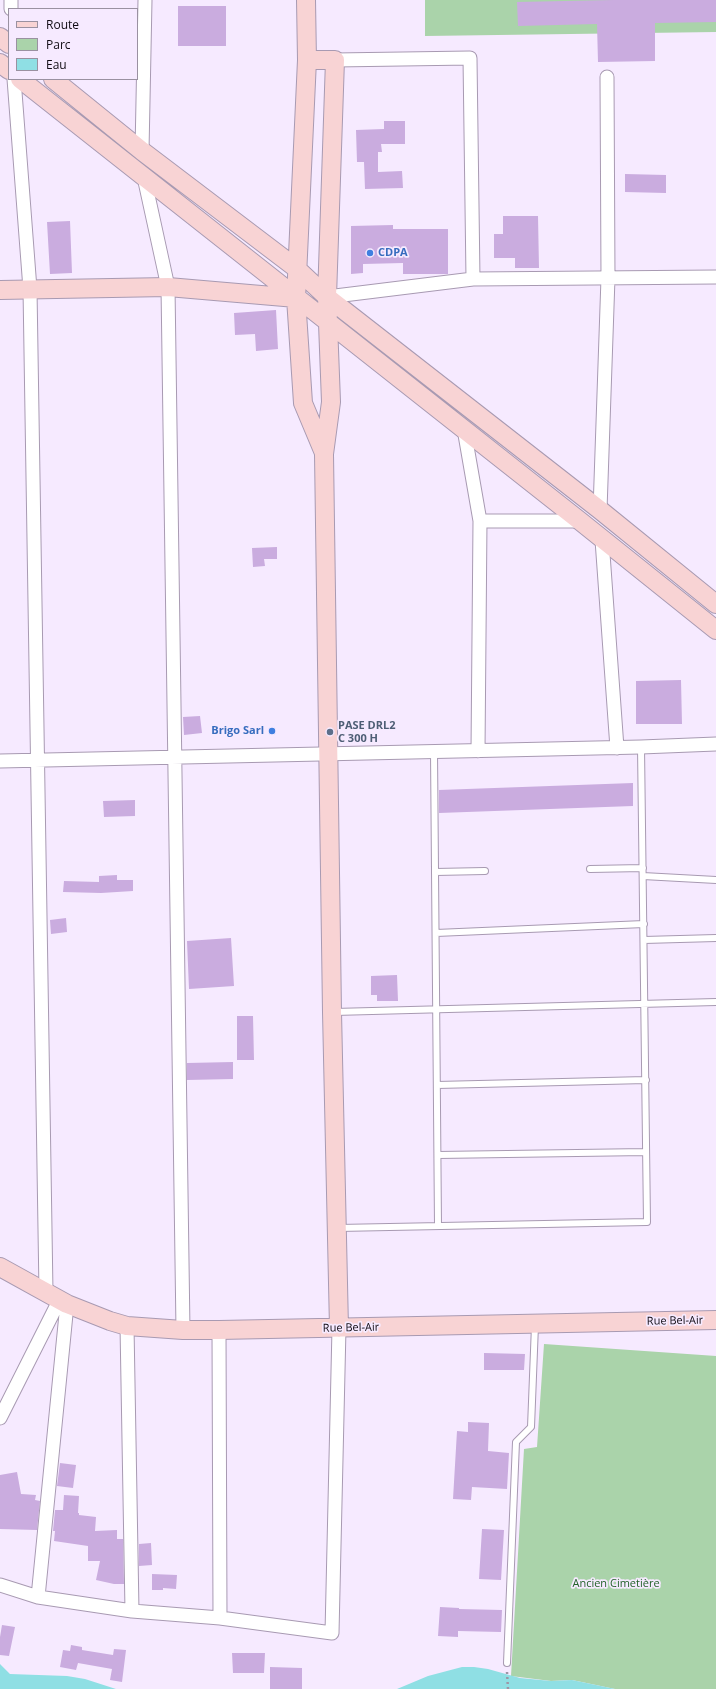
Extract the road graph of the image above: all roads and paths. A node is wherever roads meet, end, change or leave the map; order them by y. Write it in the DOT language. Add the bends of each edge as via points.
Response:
graph roads {
  1 [pos="145,0"];
  2 [pos="306,0"];
  3 [pos="0,37"];
  4 [pos="8,43"];
  5 [pos="307,60"];
  6 [pos="335,60"];
  7 [pos="0,63"];
  8 [pos="8,69"];
  9 [pos="607,77"];
  10 [pos="14,80"];
  11 [pos="21,80"];
  12 [pos="54,80"];
  13 [pos="142,151"];
  14 [pos="144,177"];
  15 [pos="296,268"];
  16 [pos="716,277"];
  17 [pos="608,278"];
  18 [pos="473,279"];
  19 [pos="168,287"];
  20 [pos="0,290"];
  21 [pos="30,290"];
  22 [pos="327,297"];
  23 [pos="296,298"];
  24 [pos="327,322"];
  25 [pos="464,429"];
  26 [pos="324,454"];
  27 [pos="600,510"];
  28 [pos="480,521"];
  29 [pos="580,521"];
  30 [pos="602,540"];
  31 [pos="716,604"];
  32 [pos="716,630"];
  33 [pos="716,744"];
  34 [pos="617,748"];
  35 [pos="641,748"];
  36 [pos="478,751"];
  37 [pos="434,752"];
  38 [pos="327,754"];
  39 [pos="174,757"];
  40 [pos="37,760"];
  41 [pos="0,761"];
  42 [pos="643,868"];
  43 [pos="590,869"];
  44 [pos="485,871"];
  45 [pos="435,872"];
  46 [pos="643,876"];
  47 [pos="716,880"];
  48 [pos="644,924"];
  49 [pos="436,933"];
  50 [pos="716,938"];
  51 [pos="644,940"];
  52 [pos="716,1002"];
  53 [pos="645,1004"];
  54 [pos="436,1009"];
  55 [pos="332,1012"];
  56 [pos="646,1080"];
  57 [pos="437,1085"];
  58 [pos="646,1152"];
  59 [pos="438,1155"];
  60 [pos="438,1226"];
  61 [pos="337,1228"];
  62 [pos="0,1267"];
  63 [pos="58,1298"];
  64 [pos="716,1320"];
  65 [pos="535,1323"];
  66 [pos="127,1326"];
  67 [pos="339,1328"];
  68 [pos="183,1330"];
  69 [pos="219,1330"];
  70 [pos="0,1418"];
  71 [pos="0,1585"];
  72 [pos="38,1597"];
  73 [pos="132,1611"];
  74 [pos="220,1618"];
  75 [pos="507,1663"];
  76 [pos="508,1689"];
  1 -- 13 [label="street"];
  2 -- 5 [label="main road"];
  3 -- 4 [label="main road"];
  5 -- 6 [label="main road"];
  5 -- 15 [label="main road"];
  6 -- 18 [label="street" via="470,58"];
  6 -- 22 [label="main road"];
  7 -- 8 [label="main road"];
  9 -- 17 [label="street"];
  10 -- 21 [label="street"];
  11 -- 14 [label="main road"];
  12 -- 13 [label="main road"];
  13 -- 15 [label="main road"];
  14 -- 19 [label="street"];
  14 -- 23 [label="main road"];
  15 -- 22 [label="main road"];
  15 -- 23 [label="main road"];
  16 -- 17 [label="street"];
  17 -- 18 [label="street"];
  17 -- 27 [label="street"];
  18 -- 22 [label="street"];
  19 -- 21 [label="main road"];
  19 -- 23 [label="main road"];
  19 -- 39 [label="street"];
  20 -- 21 [label="main road"];
  21 -- 40 [label="street"];
  22 -- 24 [label="main road"];
  22 -- 27 [label="main road"];
  23 -- 24 [label="main road"];
  23 -- 26 [label="main road" via="303,403"];
  24 -- 25 [label="main road"];
  24 -- 26 [label="main road" via="331,402"];
  25 -- 28 [label="street"];
  25 -- 29 [label="main road"];
  26 -- 38 [label="main road"];
  27 -- 31 [label="main road"];
  28 -- 29 [label="street"];
  28 -- 36 [label="street"];
  29 -- 30 [label="main road"];
  30 -- 32 [label="main road"];
  30 -- 34 [label="street"];
  33 -- 35 [label="street"];
  34 -- 35 [label="street"];
  34 -- 36 [label="street"];
  35 -- 42 [label="lane"];
  36 -- 37 [label="street"];
  37 -- 38 [label="street"];
  37 -- 45 [label="lane"];
  38 -- 39 [label="street"];
  38 -- 55 [label="main road"];
  39 -- 40 [label="street"];
  39 -- 68 [label="street"];
  40 -- 41 [label="street"];
  40 -- 63 [label="street"];
  42 -- 43 [label="lane"];
  42 -- 46 [label="lane"];
  44 -- 45 [label="lane"];
  45 -- 49 [label="lane"];
  46 -- 47 [label="lane"];
  46 -- 48 [label="lane"];
  48 -- 49 [label="lane"];
  48 -- 51 [label="lane"];
  49 -- 54 [label="lane"];
  50 -- 51 [label="lane"];
  51 -- 53 [label="lane"];
  52 -- 53 [label="lane"];
  53 -- 54 [label="lane"];
  53 -- 56 [label="lane"];
  54 -- 55 [label="lane"];
  54 -- 57 [label="lane"];
  55 -- 61 [label="main road"];
  56 -- 57 [label="lane"];
  56 -- 58 [label="lane"];
  57 -- 59 [label="lane"];
  58 -- 59 [label="lane"];
  58 -- 60 [label="lane" via="647,1222"];
  59 -- 60 [label="lane"];
  60 -- 61 [label="lane"];
  61 -- 67 [label="main road"];
  62 -- 63 [label="main road, Rue Bel-Air"];
  63 -- 66 [label="main road, Rue Bel-Air"];
  63 -- 70 [label="street"];
  63 -- 72 [label="street"];
  64 -- 65 [label="main road, Rue Bel-Air"];
  65 -- 67 [label="main road, Rue Bel-Air"];
  65 -- 75 [label="lane" via="531,1427 516,1442"];
  66 -- 68 [label="main road, Rue Bel-Air"];
  66 -- 73 [label="street"];
  67 -- 69 [label="main road, Rue Bel-Air"];
  67 -- 74 [label="street" via="332,1633"];
  68 -- 69 [label="main road, Rue Bel-Air"];
  69 -- 74 [label="street"];
  71 -- 72 [label="street"];
  72 -- 73 [label="street"];
  73 -- 74 [label="street"];
  75 -- 76 [label="path"];
}
